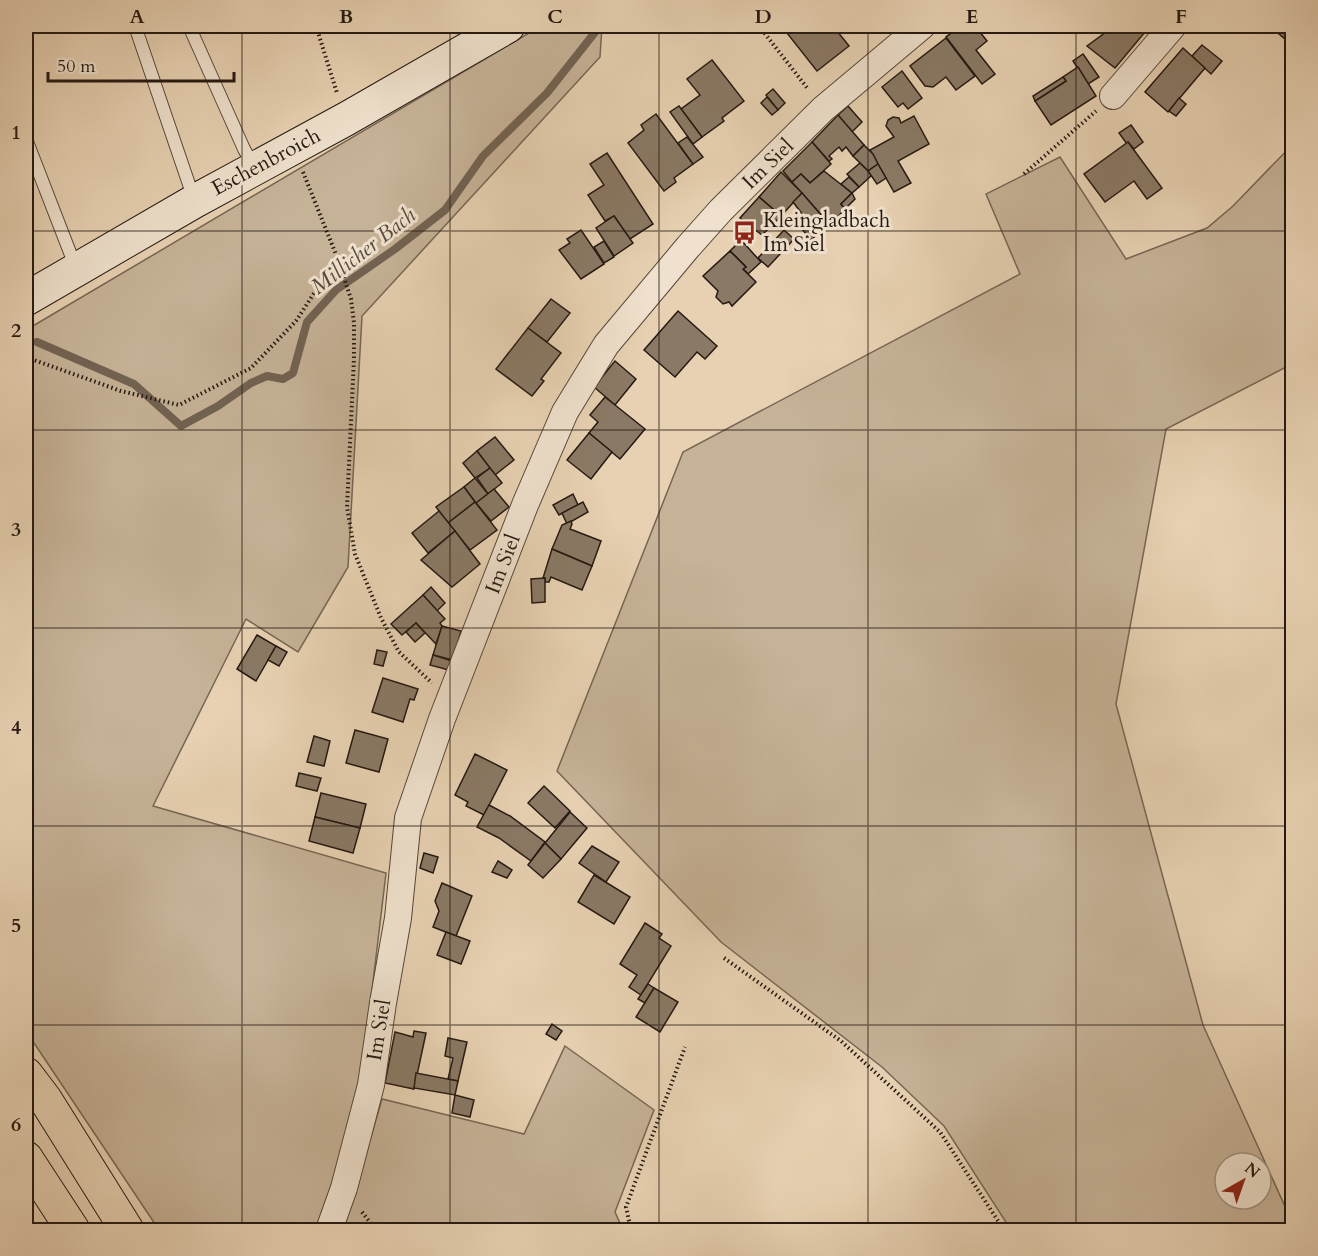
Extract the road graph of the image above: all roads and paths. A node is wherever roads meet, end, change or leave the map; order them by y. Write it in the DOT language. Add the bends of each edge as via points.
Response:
graph roads {
  1 [pos="135,26"];
  2 [pos="189,26"];
  3 [pos="316,26"];
  4 [pos="508,26"];
  5 [pos="759,26"];
  6 [pos="922,26"];
  7 [pos="1173,26"];
  8 [pos="1113,96"];
  9 [pos="824,109"];
  10 [pos="346,119"];
  11 [pos="26,139"];
  12 [pos="293,148"];
  13 [pos="254,168"];
  14 [pos="1024,174"];
  15 [pos="195,201"];
  16 [pos="337,257"];
  17 [pos="76,270"];
  18 [pos="26,299"];
  19 [pos="26,361"];
  20 [pos="451,698"];
  21 [pos="724,958"];
  22 [pos="685,1047"];
  23 [pos="26,1074"];
  24 [pos="26,1158"];
  25 [pos="73,1230"];
  26 [pos="127,1230"];
  27 [pos="329,1230"];
  28 [pos="631,1230"];
  29 [pos="1004,1230"];
  1 -- 15 [label="lane"];
  2 -- 13 [label="lane"];
  3 -- 10 [label="path"];
  4 -- 10 [label="street, Eschenbroich"];
  5 -- 9 [label="path"];
  6 -- 9 [label="street, Im Siel"];
  7 -- 8 [label="street"];
  8 -- 14 [label="path"];
  9 -- 20 [label="street, Im Siel" via="688,247 606,345 585,378 565,412 525,505"];
  10 -- 12 [label="street, Eschenbroich"];
  11 -- 17 [label="lane"];
  12 -- 13 [label="street, Eschenbroich"];
  12 -- 16 [label="path"];
  13 -- 15 [label="street, Eschenbroich"];
  15 -- 17 [label="street, Eschenbroich"];
  16 -- 19 [label="path" via="296,321 251,368 179,405 121,391 34,360"];
  16 -- 20 [label="path" via="351,299 354,323 347,507 355,554 399,652"];
  17 -- 18 [label="street, Eschenbroich"];
  20 -- 27 [label="street, Im Siel" via="408,818 398,918 371,1085"];
  21 -- 29 [label="path" via="841,1041 940,1132"];
  22 -- 28 [label="path" via="626,1207"];
  23 -- 26 [label="highway"];
  24 -- 25 [label="highway"];
}
